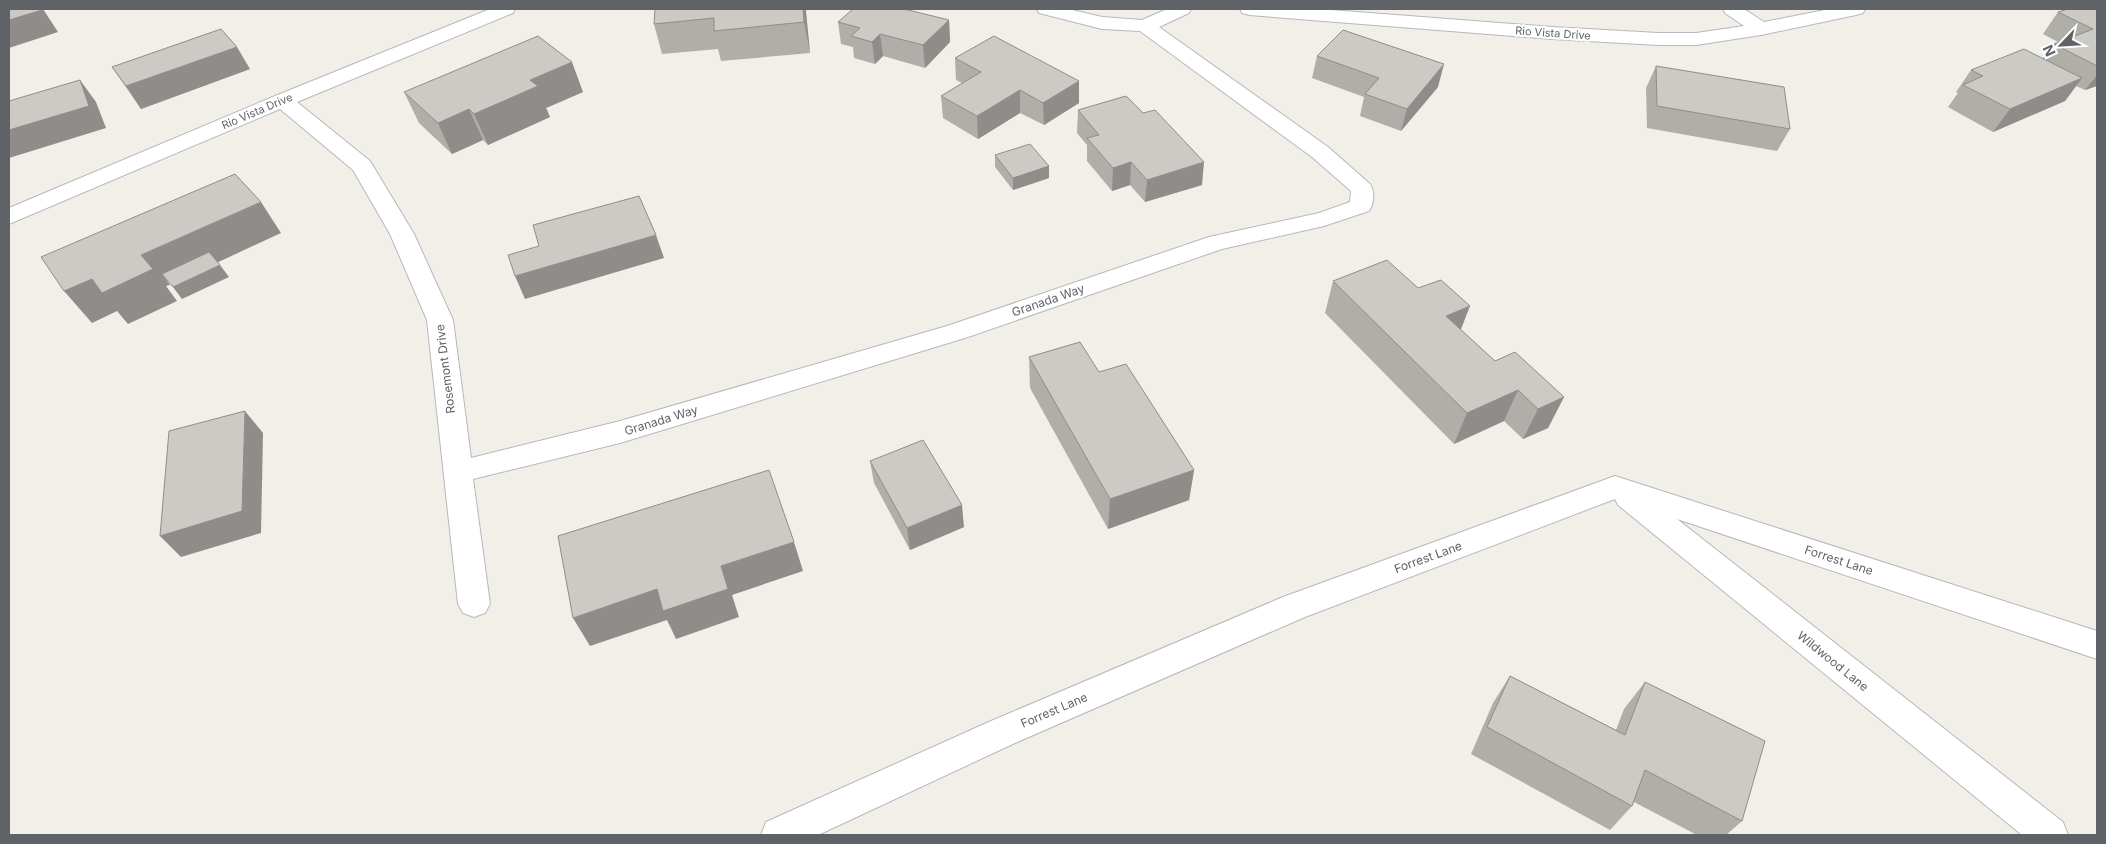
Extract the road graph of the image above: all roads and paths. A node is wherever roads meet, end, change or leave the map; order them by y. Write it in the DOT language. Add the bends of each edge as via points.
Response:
graph roads {
  1 [pos="506,9"];
  2 [pos="1046,9"];
  3 [pos="1182,9"];
  4 [pos="1249,9"];
  5 [pos="1732,9"];
  6 [pos="1856,9"];
  7 [pos="1145,26"];
  8 [pos="1761,29"];
  9 [pos="282,100"];
  10 [pos="9,217"];
  11 [pos="458,472"];
  12 [pos="1616,487"];
  13 [pos="474,604"];
  14 [pos="2097,645"];
  15 [pos="779,835"];
  16 [pos="2050,835"];
  1 -- 9 [label="street, Rio Vista Drive"];
  2 -- 7 [label="street" via="1102,23"];
  3 -- 7 [label="street"];
  4 -- 8 [label="street, Rio Vista Drive" via="1658,39 1696,39"];
  5 -- 8 [label="street"];
  6 -- 8 [label="street, Rio Vista Drive"];
  7 -- 11 [label="street, Granada Way" via="1320,152 1362,189 1361,206 1324,219 1217,242 956,332 629,429"];
  9 -- 10 [label="street, Rio Vista Drive"];
  9 -- 11 [label="street, Rosemont Drive" via="362,166 402,234 440,320"];
  11 -- 13 [label="street, Rosemont Drive"];
  12 -- 14 [label="street, Forrest Lane"];
  12 -- 15 [label="street, Forrest Lane" via="1294,607 1003,732"];
  12 -- 16 [label="street, Wildwood Lane"];
}
